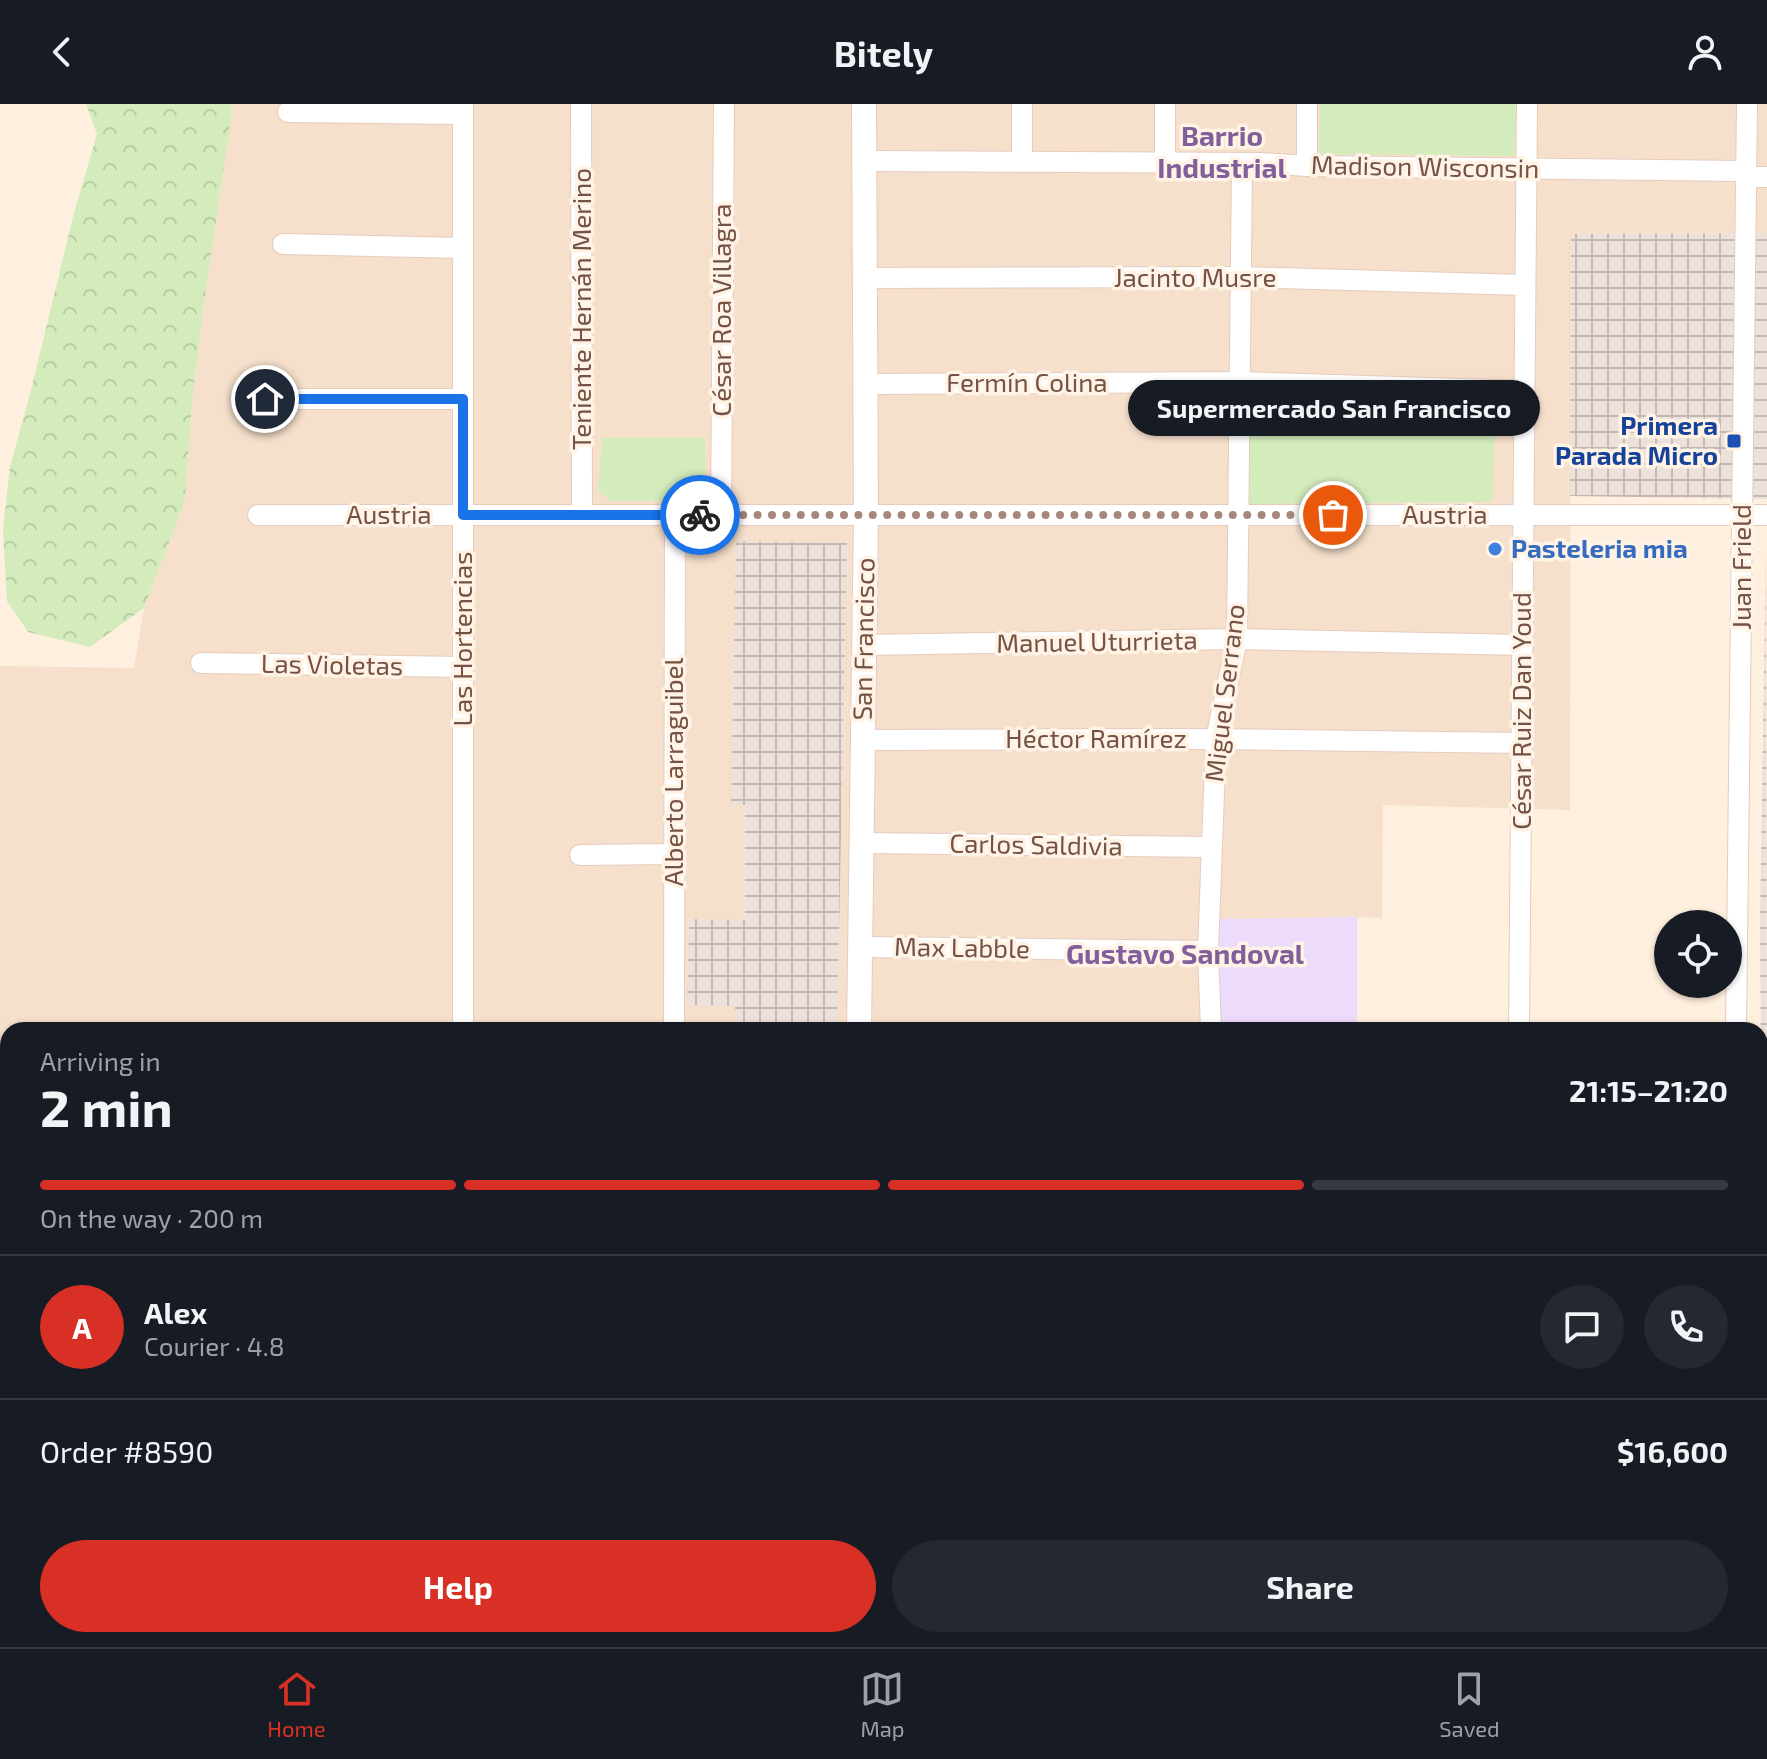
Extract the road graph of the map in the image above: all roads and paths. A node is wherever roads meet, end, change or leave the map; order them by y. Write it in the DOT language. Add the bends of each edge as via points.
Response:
graph roads {
  1 [pos="581,104"];
  2 [pos="724,104"];
  3 [pos="864,104"];
  4 [pos="1022,104"];
  5 [pos="1165,104"];
  6 [pos="1307,104"];
  7 [pos="1527,104"];
  8 [pos="1747,104"];
  9 [pos="463,109"];
  10 [pos="288,112"];
  11 [pos="864,161"];
  12 [pos="1022,162"];
  13 [pos="1242,163"];
  14 [pos="1165,164"];
  15 [pos="1307,166"];
  16 [pos="1527,169"];
  17 [pos="1753,175"];
  18 [pos="283,244"];
  19 [pos="463,248"];
  20 [pos="1240,277"];
  21 [pos="865,278"];
  22 [pos="1525,285"];
  23 [pos="1240,382"];
  24 [pos="865,384"];
  25 [pos="1524,391"];
  26 [pos="265,399"];
  27 [pos="463,399"];
  28 [pos="582,514"];
  29 [pos="258,515"];
  30 [pos="463,515"];
  31 [pos="675,515"];
  32 [pos="721,515"];
  33 [pos="866,515"];
  34 [pos="1238,515"];
  35 [pos="1524,515"];
  36 [pos="1743,515"];
  37 [pos="1767,515"];
  38 [pos="1237,639"];
  39 [pos="864,645"];
  40 [pos="1523,645"];
  41 [pos="201,663"];
  42 [pos="463,667"];
  43 [pos="1216,739"];
  44 [pos="862,740"];
  45 [pos="1522,743"];
  46 [pos="861,843"];
  47 [pos="1211,847"];
  48 [pos="674,854"];
  49 [pos="580,855"];
  50 [pos="860,947"];
  51 [pos="1208,951"];
  52 [pos="463,1022"];
  53 [pos="674,1022"];
  54 [pos="859,1022"];
  55 [pos="1211,1022"];
  56 [pos="1519,1022"];
  57 [pos="1736,1022"];
  1 -- 28 [label="street, Teniente Hernán Merino"];
  2 -- 32 [label="street, César Roa Villagra"];
  3 -- 11 [label="street, San Francisco"];
  4 -- 12 [label="street"];
  5 -- 14 [label="street"];
  6 -- 15 [label="street"];
  7 -- 16 [label="street, César Ruiz Dan Youd"];
  8 -- 17 [label="street, Juan Frield"];
  9 -- 10 [label="street"];
  9 -- 19 [label="street, Las Hortencias"];
  11 -- 12 [label="street, Madison Wisconsin"];
  11 -- 21 [label="street, San Francisco"];
  12 -- 14 [label="street, Madison Wisconsin"];
  13 -- 14 [label="street, Madison Wisconsin"];
  13 -- 15 [label="street, Madison Wisconsin"];
  13 -- 20 [label="street, Miguel Serrano"];
  15 -- 16 [label="street, Madison Wisconsin"];
  16 -- 17 [label="street, Madison Wisconsin"];
  16 -- 22 [label="street, César Ruiz Dan Youd"];
  17 -- 36 [label="street, Juan Frield"];
  18 -- 19 [label="street"];
  19 -- 27 [label="street, Las Hortencias"];
  20 -- 21 [label="street, Jacinto Musre"];
  20 -- 22 [label="street, Jacinto Musre"];
  20 -- 23 [label="street, Miguel Serrano"];
  21 -- 24 [label="street, San Francisco"];
  22 -- 25 [label="street, César Ruiz Dan Youd"];
  23 -- 24 [label="street, Fermín Colina"];
  23 -- 25 [label="street, Fermín Colina"];
  23 -- 34 [label="street, Miguel Serrano"];
  24 -- 33 [label="street, San Francisco"];
  25 -- 35 [label="street, César Ruiz Dan Youd"];
  26 -- 27 [label="street"];
  27 -- 30 [label="street, Las Hortencias"];
  28 -- 30 [label="street, Austria"];
  28 -- 31 [label="street, Austria"];
  29 -- 30 [label="street, Austria"];
  30 -- 42 [label="street, Las Hortencias"];
  31 -- 32 [label="street, Austria"];
  31 -- 48 [label="street, Alberto Larraguibel"];
  32 -- 33 [label="street, Austria"];
  33 -- 34 [label="street, Austria"];
  33 -- 39 [label="street, San Francisco"];
  34 -- 35 [label="street, Austria"];
  34 -- 38 [label="street, Miguel Serrano"];
  35 -- 36 [label="street, Austria"];
  35 -- 40 [label="street, César Ruiz Dan Youd"];
  36 -- 37 [label="street, Austria"];
  36 -- 57 [label="street, Juan Frield"];
  38 -- 39 [label="street, Manuel Uturrieta"];
  38 -- 40 [label="street, Manuel Uturrieta"];
  38 -- 43 [label="street, Miguel Serrano"];
  39 -- 44 [label="street, San Francisco"];
  40 -- 45 [label="street, César Ruiz Dan Youd"];
  41 -- 42 [label="street, Las Violetas"];
  42 -- 52 [label="street, Las Hortencias"];
  43 -- 44 [label="street, Héctor Ramírez"];
  43 -- 45 [label="street, Héctor Ramírez"];
  43 -- 47 [label="street, Miguel Serrano"];
  44 -- 46 [label="street, San Francisco"];
  45 -- 56 [label="street, César Ruiz Dan Youd"];
  46 -- 47 [label="street, Carlos Saldivia"];
  46 -- 50 [label="street, San Francisco"];
  47 -- 51 [label="street, Miguel Serrano"];
  48 -- 49 [label="street"];
  48 -- 53 [label="street, Alberto Larraguibel"];
  50 -- 51 [label="street, Max Labble"];
  50 -- 54 [label="street, San Francisco"];
  51 -- 55 [label="street, Miguel Serrano"];
}
